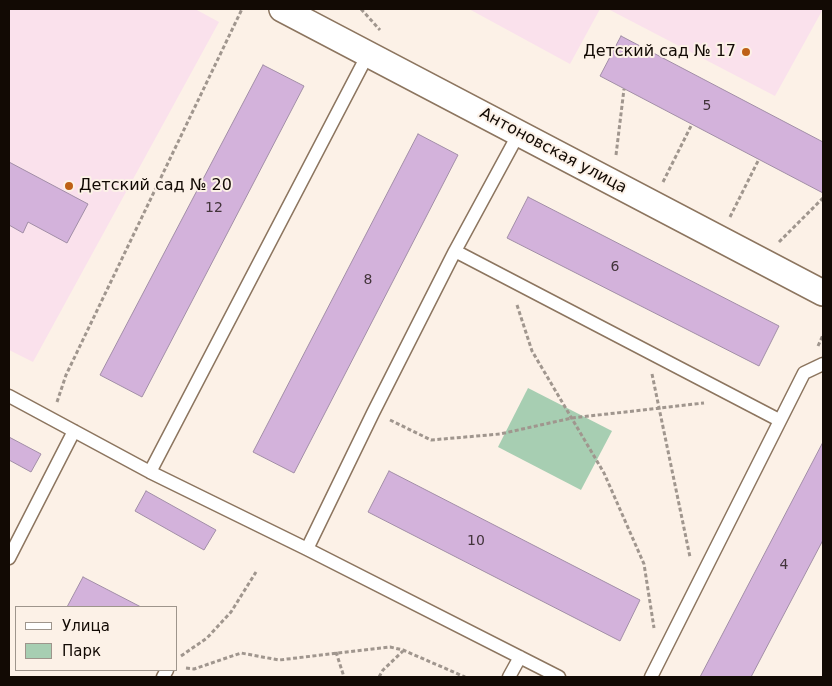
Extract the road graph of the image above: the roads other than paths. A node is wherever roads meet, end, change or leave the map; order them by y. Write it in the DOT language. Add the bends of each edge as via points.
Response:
graph roads {
  1 [pos="282,9"];
  2 [pos="368,54"];
  3 [pos="519,133"];
  4 [pos="455,250"];
  5 [pos="823,293"];
  6 [pos="823,364"];
  7 [pos="9,396"];
  8 [pos="780,420"];
  9 [pos="74,431"];
  10 [pos="150,472"];
  11 [pos="307,549"];
  12 [pos="9,558"];
  13 [pos="520,656"];
  14 [pos="509,677"];
  15 [pos="559,677"];
  16 [pos="651,677"];
  1 -- 2 [label="street, Антоновская улица"];
  2 -- 3 [label="street, Антоновская улица"];
  2 -- 10 [label="lane"];
  3 -- 4 [label="lane"];
  3 -- 5 [label="street, Антоновская улица"];
  4 -- 8 [label="lane"];
  4 -- 11 [label="lane"];
  6 -- 8 [label="lane" via="804,373"];
  7 -- 9 [label="lane"];
  8 -- 16 [label="lane"];
  9 -- 10 [label="lane"];
  9 -- 12 [label="lane"];
  10 -- 11 [label="lane"];
  11 -- 13 [label="lane"];
  13 -- 14 [label="lane"];
  13 -- 15 [label="lane"];
}
